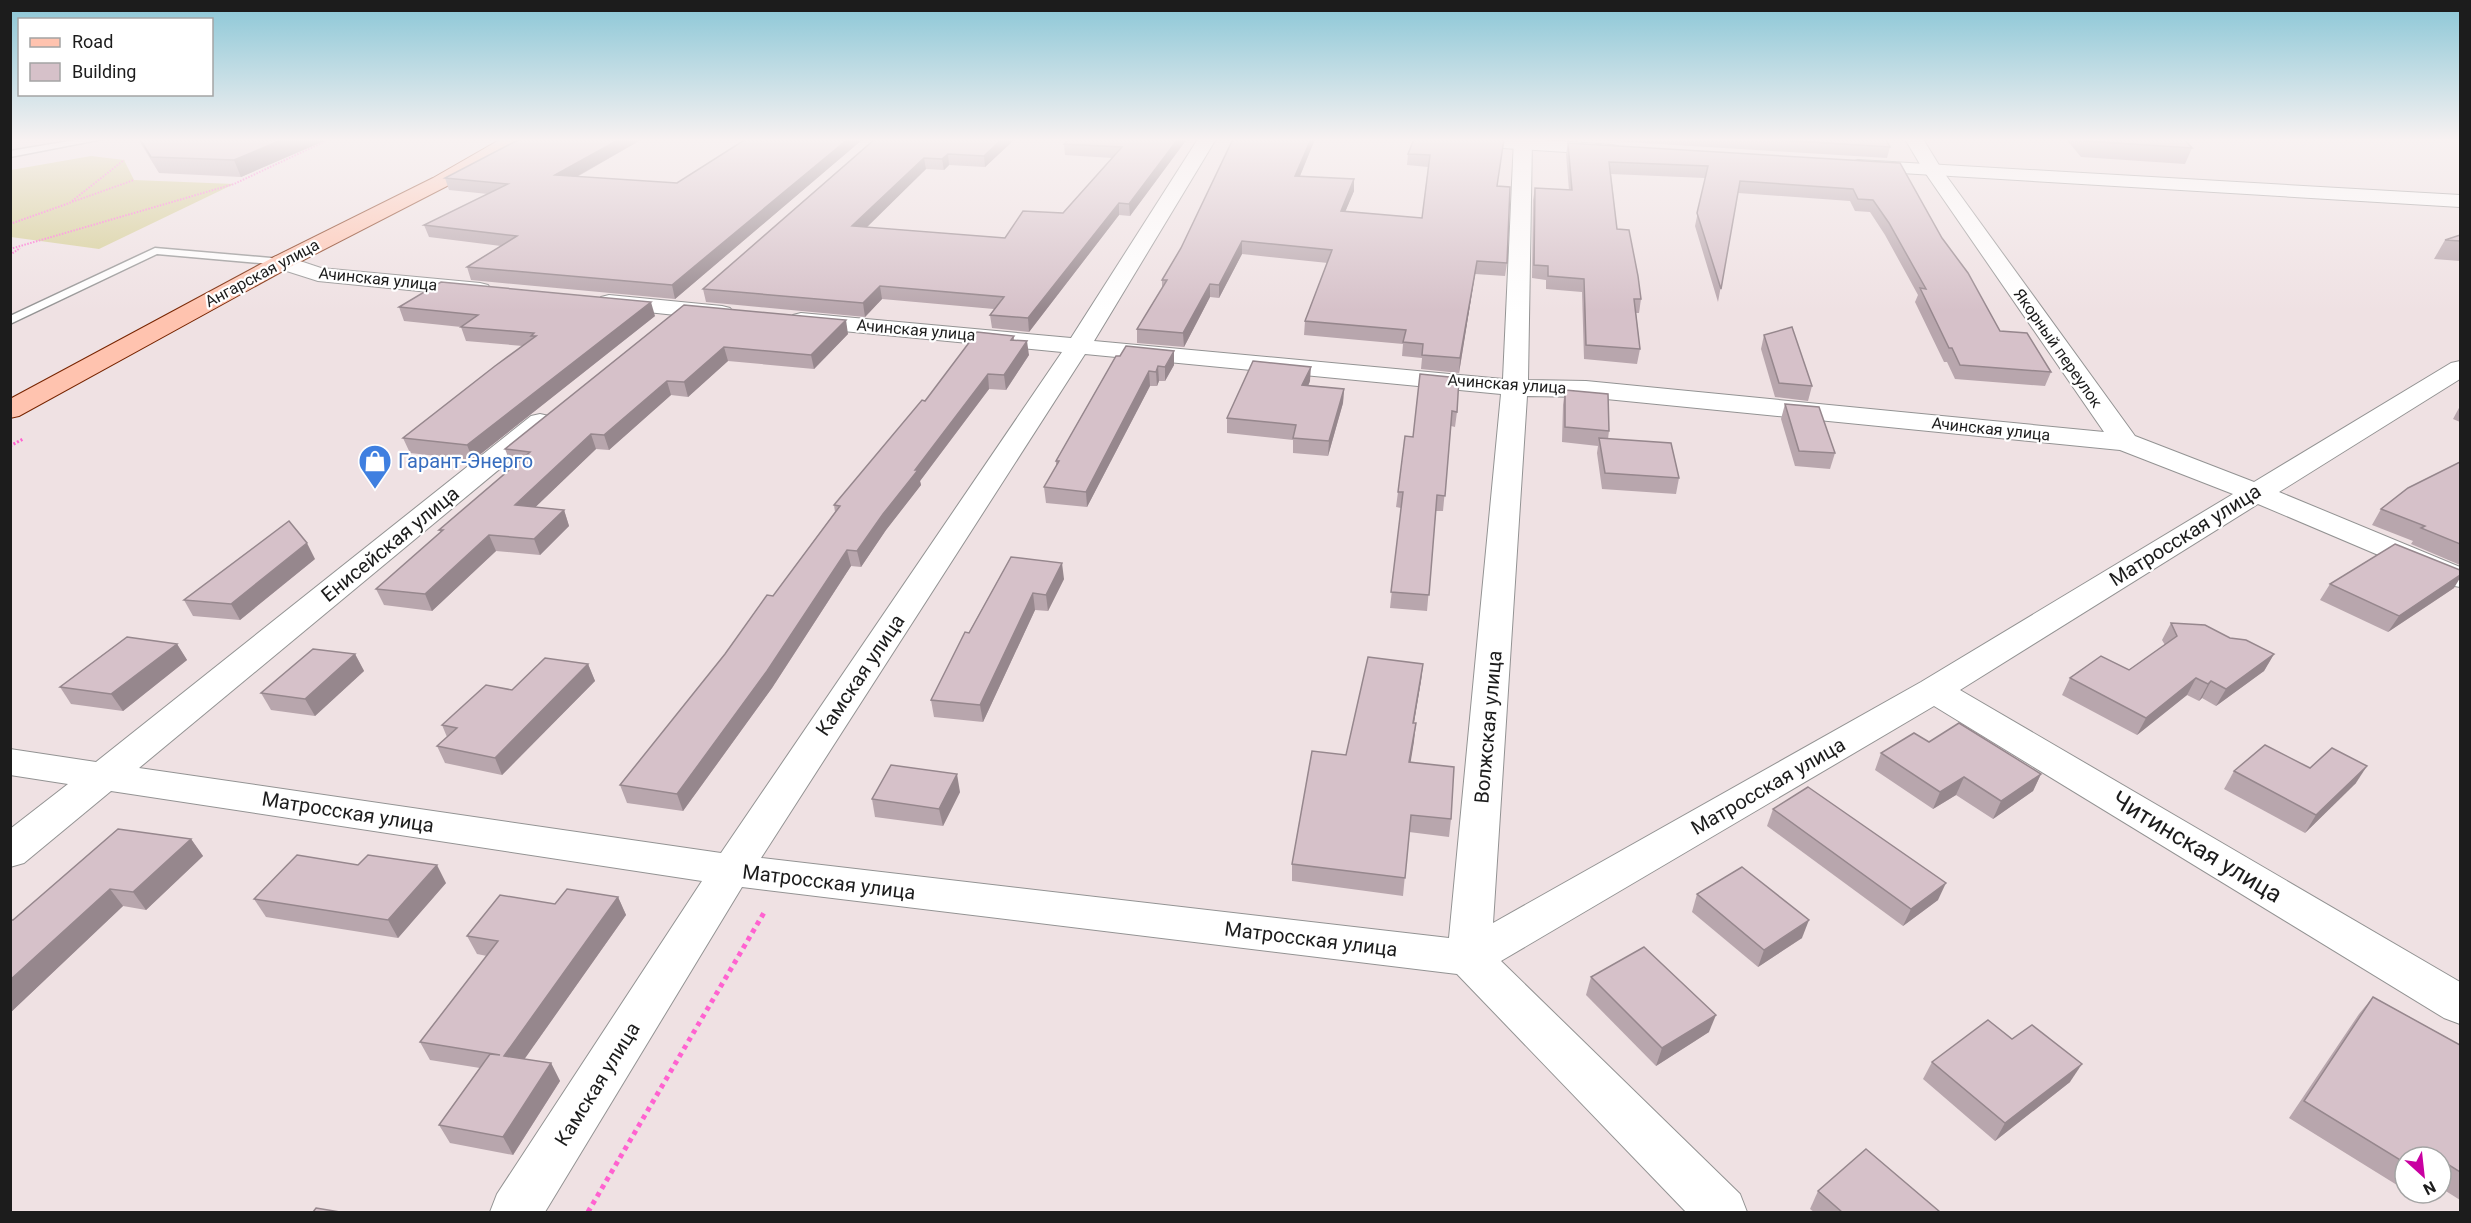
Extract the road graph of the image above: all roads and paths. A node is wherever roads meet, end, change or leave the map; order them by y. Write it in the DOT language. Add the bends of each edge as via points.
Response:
graph roads {
  1 [pos="78,196"];
  2 [pos="89,196"];
  3 [pos="193,196"];
  4 [pos="412,196"];
  5 [pos="1172,196"];
  6 [pos="1521,196"];
  7 [pos="1951,196"];
  8 [pos="2373,196"];
  9 [pos="2460,201"];
  10 [pos="69,203"];
  11 [pos="10,224"];
  12 [pos="10,245"];
  13 [pos="23,246"];
  14 [pos="10,249"];
  15 [pos="10,255"];
  16 [pos="282,261"];
  17 [pos="707,286"];
  18 [pos="505,292"];
  19 [pos="587,300"];
  20 [pos="681,309"];
  21 [pos="739,314"];
  22 [pos="774,317"];
  23 [pos="10,321"];
  24 [pos="652,332"];
  25 [pos="1079,345"];
  26 [pos="2460,368"];
  27 [pos="1515,388"];
  28 [pos="559,407"];
  29 [pos="10,410"];
  30 [pos="2125,442"];
  31 [pos="2254,492"];
  32 [pos="2460,578"];
  33 [pos="1934,690"];
  34 [pos="10,762"];
  35 [pos="103,776"];
  36 [pos="10,852"];
  37 [pos="731,870"];
  38 [pos="786,877"];
  39 [pos="1470,958"];
  40 [pos="2460,1005"];
  41 [pos="516,1212"];
  42 [pos="588,1212"];
  43 [pos="1721,1212"];
  1 -- 10 [label="path"];
  2 -- 10 [label="path"];
  3 -- 13 [label="path"];
  4 -- 16 [label="main road, Ангарская улица"];
  5 -- 25 [label="street, Камская улица"];
  6 -- 27 [label="street, Волжская улица"];
  7 -- 30 [label="street, Якорный переулок"];
  8 -- 9 [label="street"];
  10 -- 11 [label="path"];
  12 -- 13 [label="path"];
  13 -- 14 [label="path"];
  13 -- 15 [label="path"];
  16 -- 18 [label="street, Ачинская улица" via="318,274"];
  16 -- 23 [label="lane" via="155,251"];
  16 -- 29 [label="main road, Ангарская улица"];
  17 -- 20 [label="street"];
  19 -- 20 [label="street"];
  20 -- 21 [label="street"];
  20 -- 24 [label="street"];
  22 -- 25 [label="street, Ачинская улица"];
  25 -- 27 [label="street, Ачинская улица"];
  25 -- 37 [label="street, Камская улица"];
  26 -- 31 [label="street, Матросская улица"];
  27 -- 30 [label="street, Ачинская улица" via="1586,389"];
  27 -- 39 [label="street, Волжская улица"];
  28 -- 35 [label="street, Енисейская улица"];
  30 -- 31 [label="street"];
  31 -- 32 [label="street"];
  31 -- 33 [label="street, Матросская улица"];
  33 -- 39 [label="street, Матросская улица"];
  33 -- 40 [label="street, Читинская улица"];
  34 -- 35 [label="street, Матросская улица"];
  35 -- 36 [label="street, Енисейская улица"];
  35 -- 37 [label="street, Матросская улица"];
  37 -- 38 [label="street, Матросская улица"];
  37 -- 41 [label="street, Камская улица"];
  38 -- 39 [label="street, Матросская улица"];
  38 -- 42 [label="path"];
  39 -- 43 [label="street"];
}
